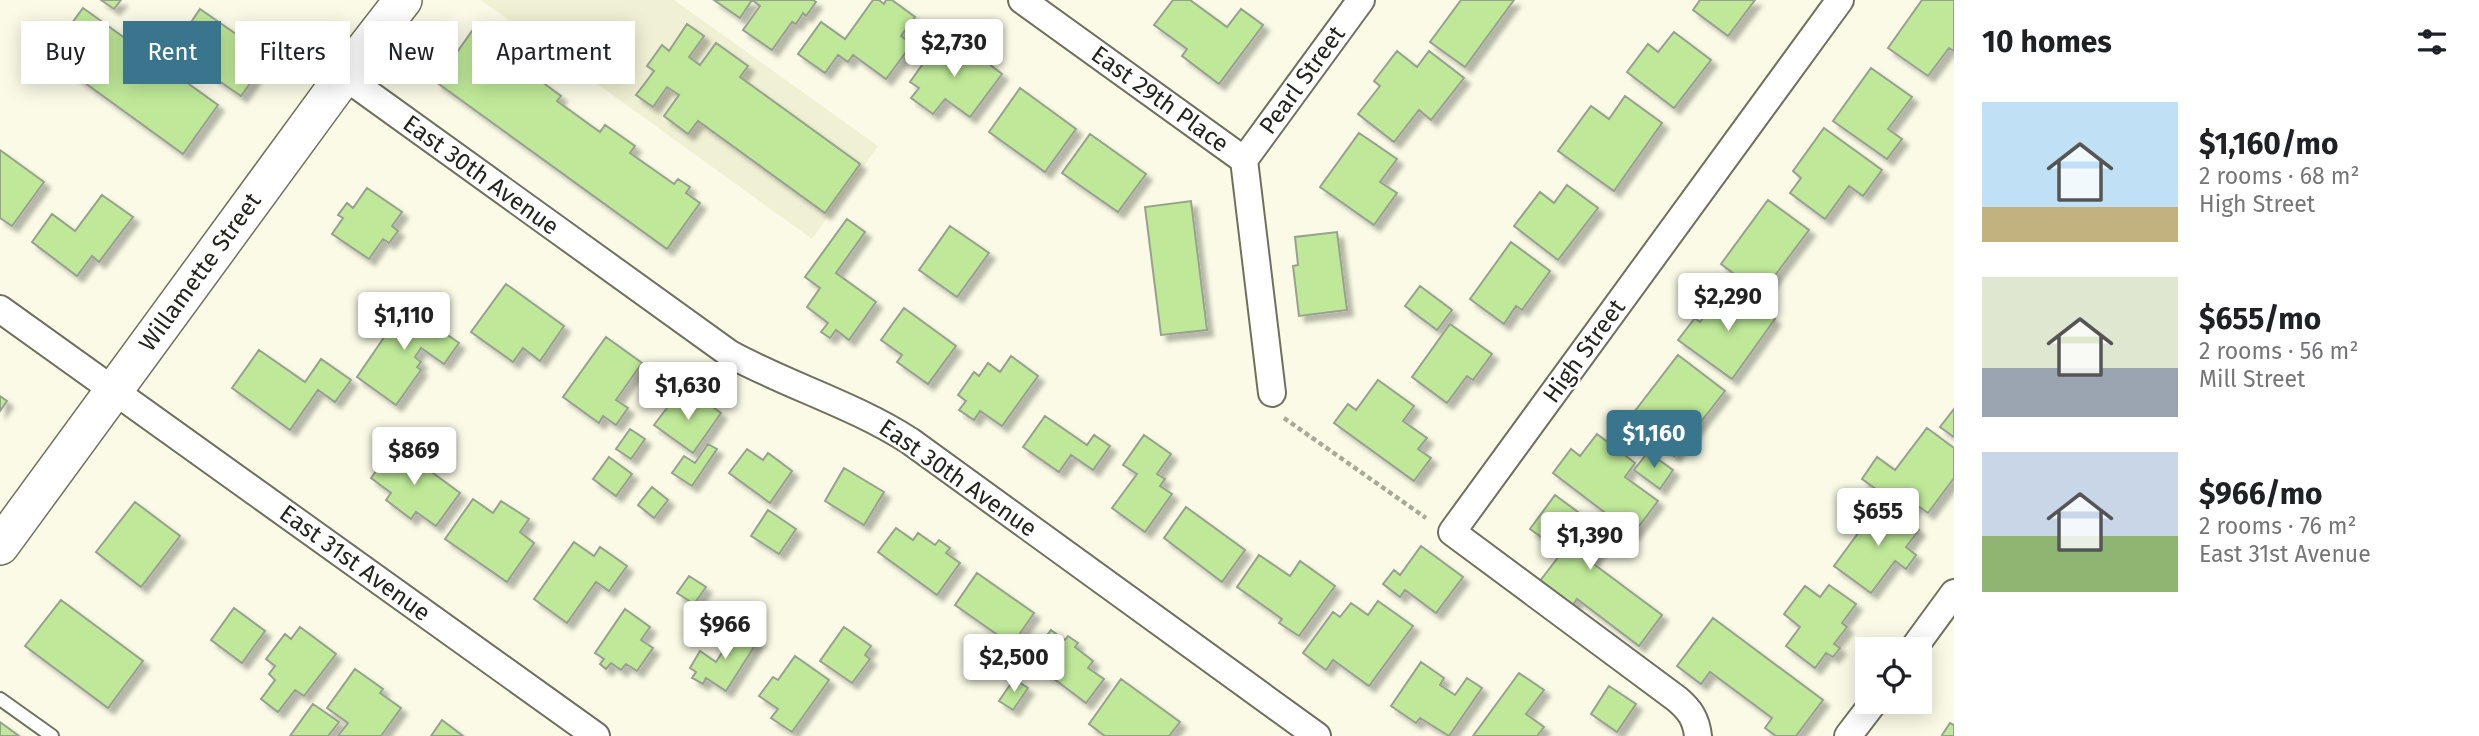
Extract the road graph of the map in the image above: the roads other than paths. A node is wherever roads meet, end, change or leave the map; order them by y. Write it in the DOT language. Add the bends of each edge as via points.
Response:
graph roads {
  1 [pos="403,0"];
  2 [pos="1022,0"];
  3 [pos="1360,0"];
  4 [pos="1840,0"];
  5 [pos="350,68"];
  6 [pos="350,80"];
  7 [pos="338,84"];
  8 [pos="1244,160"];
  9 [pos="0,309"];
  10 [pos="113,390"];
  11 [pos="1272,393"];
  12 [pos="0,546"];
  13 [pos="1954,593"];
  14 [pos="1922,637"];
  15 [pos="0,699"];
  16 [pos="1865,714"];
  17 [pos="52,736"];
  18 [pos="596,736"];
  19 [pos="1317,736"];
  20 [pos="1698,736"];
  21 [pos="1848,736"];
  1 -- 5 [label="main road, Willamette Street"];
  2 -- 8 [label="street, East 29th Place"];
  3 -- 8 [label="street, Pearl Street"];
  4 -- 20 [label="street, High Street" via="1451,532 1677,699 1691,713"];
  6 -- 19 [label="street, East 30th Avenue" via="730,354 872,418 910,441"];
  7 -- 10 [label="main road, Willamette Street"];
  8 -- 11 [label="street, East 29th Place"];
  9 -- 10 [label="street, East 31st Avenue"];
  10 -- 12 [label="main road, Willamette Street"];
  10 -- 18 [label="street, East 31st Avenue"];
  13 -- 14 [label="street"];
  15 -- 17 [label="lane"];
  16 -- 21 [label="street"];
}
